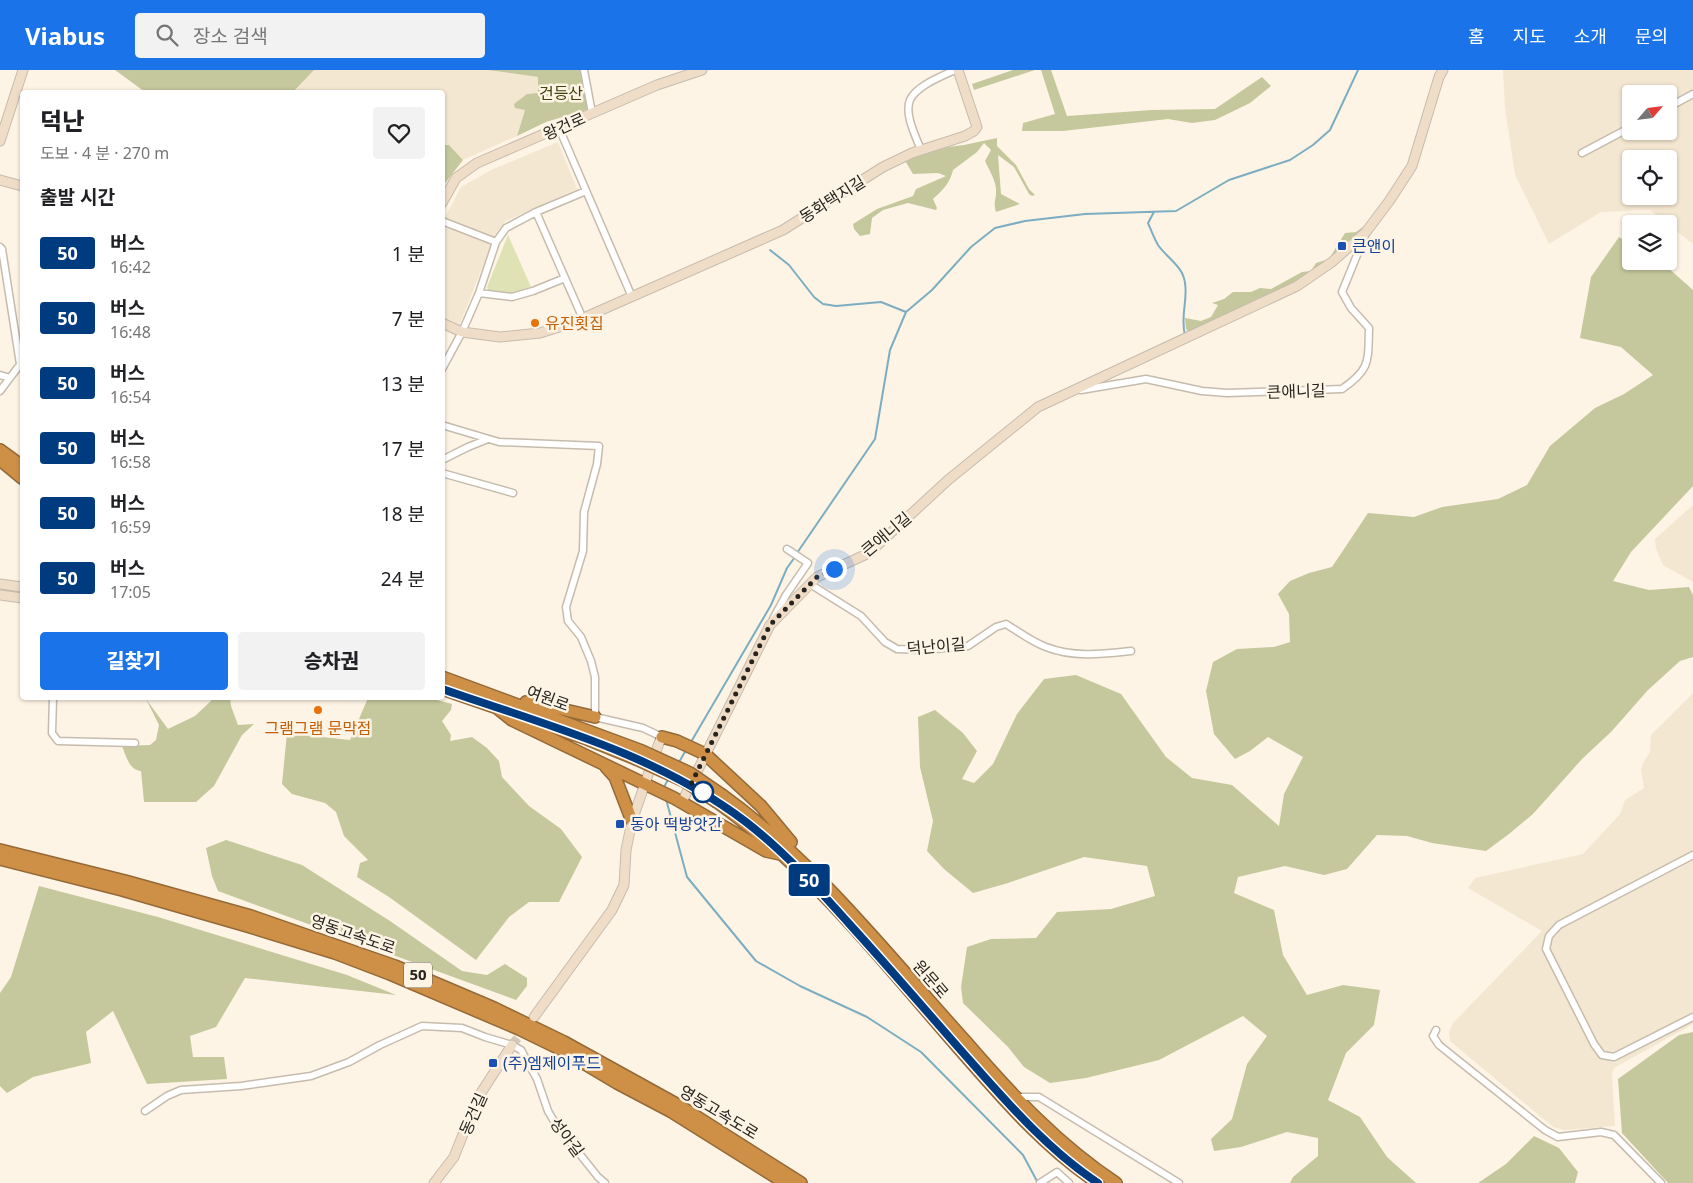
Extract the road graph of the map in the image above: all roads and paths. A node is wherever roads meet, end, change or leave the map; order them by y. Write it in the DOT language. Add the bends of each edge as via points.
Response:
graph roads {
  1 [pos="23,70"];
  2 [pos="584,70"];
  3 [pos="702,70"];
  4 [pos="956,70"];
  5 [pos="1443,70"];
  6 [pos="1693,94"];
  7 [pos="1678,102"];
  8 [pos="592,114"];
  9 [pos="559,128"];
  10 [pos="1622,132"];
  11 [pos="0,141"];
  12 [pos="922,150"];
  13 [pos="1582,153"];
  14 [pos="0,180"];
  15 [pos="20,185"];
  16 [pos="586,191"];
  17 [pos="445,198"];
  18 [pos="536,212"];
  19 [pos="445,222"];
  20 [pos="1366,232"];
  21 [pos="496,242"];
  22 [pos="0,247"];
  23 [pos="565,278"];
  24 [pos="479,293"];
  25 [pos="632,297"];
  26 [pos="583,319"];
  27 [pos="445,325"];
  28 [pos="462,332"];
  29 [pos="20,357"];
  30 [pos="445,363"];
  31 [pos="20,364"];
  32 [pos="0,375"];
  33 [pos="10,378"];
  34 [pos="0,391"];
  35 [pos="1070,392"];
  36 [pos="445,426"];
  37 [pos="488,439"];
  38 [pos="1,452"];
  39 [pos="445,458"];
  40 [pos="20,465"];
  41 [pos="445,474"];
  42 [pos="20,476"];
  43 [pos="513,493"];
  44 [pos="788,550"];
  45 [pos="0,584"];
  46 [pos="810,584"];
  47 [pos="20,587"];
  48 [pos="0,595"];
  49 [pos="20,598"];
  50 [pos="770,625"];
  51 [pos="1131,651"];
  52 [pos="445,678"];
  53 [pos="445,690"];
  54 [pos="53,700"];
  55 [pos="499,703"];
  56 [pos="595,717"];
  57 [pos="662,736"];
  58 [pos="135,743"];
  59 [pos="702,752"];
  60 [pos="602,762"];
  61 [pos="644,783"];
  62 [pos="720,798"];
  63 [pos="678,800"];
  64 [pos="632,821"];
  65 [pos="0,850"];
  66 [pos="782,854"];
  67 [pos="1693,855"];
  68 [pos="0,859"];
  69 [pos="816,876"];
  70 [pos="534,1017"];
  71 [pos="1693,1017"];
  72 [pos="1436,1030"];
  73 [pos="512,1045"];
  74 [pos="1015,1097"];
  75 [pos="145,1111"];
  76 [pos="597,1180"];
  77 [pos="434,1183"];
  78 [pos="605,1183"];
  79 [pos="785,1183"];
  80 [pos="801,1183"];
  81 [pos="1040,1183"];
  82 [pos="1069,1183"];
  83 [pos="1098,1183"];
  84 [pos="1116,1183"];
  85 [pos="1179,1183"];
  86 [pos="1661,1183"];
  1 -- 11 [label="street"];
  2 -- 8 [label="street"];
  3 -- 8 [label="street, 왕건로" via="657,85"];
  4 -- 12 [label="street" via="935,79 910,100 912,128"];
  4 -- 12 [label="street, 동화택지길" via="977,127 965,136"];
  5 -- 20 [label="street, 큰애니길" via="1412,166"];
  6 -- 7 [label="street"];
  8 -- 9 [label="street, 왕건로"];
  9 -- 16 [label="street"];
  9 -- 17 [label="street, 왕건로" via="477,163 456,178"];
  10 -- 13 [label="street"];
  12 -- 25 [label="street, 동화택지길" via="883,167 784,230"];
  14 -- 15 [label="street"];
  16 -- 18 [label="street"];
  16 -- 25 [label="street"];
  18 -- 21 [label="street" via="506,228"];
  18 -- 23 [label="street"];
  19 -- 21 [label="street"];
  20 -- 35 [label="street, 큰애니길" via="1332,262 1297,286"];
  20 -- 35 [label="street, 큰애니길" via="1342,292 1369,328 1368,362 1356,380 1342,390 1227,393 1146,379"];
  21 -- 24 [label="street"];
  22 -- 29 [label="street"];
  23 -- 24 [label="street" via="512,297"];
  23 -- 26 [label="street"];
  24 -- 28 [label="street"];
  25 -- 26 [label="street, 동화택지길"];
  26 -- 28 [label="street, 동화택지길" via="540,333 500,337"];
  27 -- 28 [label="street, 동화택지길"];
  28 -- 30 [label="street"];
  31 -- 33 [label="street"];
  32 -- 33 [label="street"];
  33 -- 34 [label="street"];
  35 -- 46 [label="street, 큰애니길" via="1038,407 948,480 869,553 817,577"];
  36 -- 37 [label="street"];
  37 -- 39 [label="street"];
  37 -- 56 [label="street" via="599,446 584,512 583,551 566,607 568,620 581,637 591,661 595,677"];
  38 -- 40 [label="highway"];
  38 -- 42 [label="highway"];
  41 -- 43 [label="street"];
  44 -- 50 [label="street" via="808,563"];
  45 -- 47 [label="street"];
  46 -- 50 [label="street, 큰애니길"];
  46 -- 51 [label="street, 덕난이길" via="861,616 885,642 897,649 968,646 1006,624 1047,648 1076,654"];
  48 -- 49 [label="street"];
  50 -- 59 [label="street, 큰애니길"];
  52 -- 55 [label="highway, 여원로"];
  53 -- 55 [label="highway, 여원로"];
  54 -- 58 [label="street" via="52,733 58,741"];
  55 -- 56 [label="highway" via="544,705"];
  55 -- 60 [label="highway" via="512,720"];
  55 -- 62 [label="highway, 여원로, bridge" via="690,773"];
  56 -- 57 [label="street" via="643,728"];
  57 -- 59 [label="highway"];
  57 -- 61 [label="street"];
  59 -- 63 [label="street, 큰애니길"];
  59 -- 69 [label="highway" via="761,806"];
  60 -- 61 [label="highway"];
  60 -- 64 [label="highway" via="615,777"];
  61 -- 63 [label="highway"];
  61 -- 64 [label="street"];
  62 -- 66 [label="highway, 원문로"];
  62 -- 69 [label="highway, 원문로" via="751,816"];
  63 -- 66 [label="highway" via="766,851"];
  64 -- 70 [label="street" via="624,885 612,910"];
  65 -- 80 [label="highway, 영동고속도로 / 50" via="251,916 395,966 564,1042 678,1105"];
  66 -- 83 [label="highway, 원문로" via="846,920 997,1092 1056,1151"];
  67 -- 71 [label="street" via="1559,925 1549,936 1546,949 1602,1056 1614,1057"];
  68 -- 79 [label="highway, 영동고속도로 / 50" via="247,926 390,974 560,1049 672,1112"];
  69 -- 74 [label="highway, 원문로"];
  72 -- 86 [label="street" via="1433,1036 1439,1045 1545,1130 1558,1137 1602,1132 1614,1134"];
  73 -- 75 [label="street" via="462,1028 422,1026 349,1062 311,1076 181,1090"];
  73 -- 76 [label="street, 성아길" via="521,1050 537,1079 555,1123"];
  73 -- 77 [label="street, 동건길" via="477,1099 454,1157"];
  74 -- 84 [label="highway, 원문로" via="1062,1143"];
  74 -- 85 [label="street" via="1039,1096"];
  76 -- 78 [label="street, 성아길"];
  81 -- 82 [label="street" via="1057,1172"];
}
